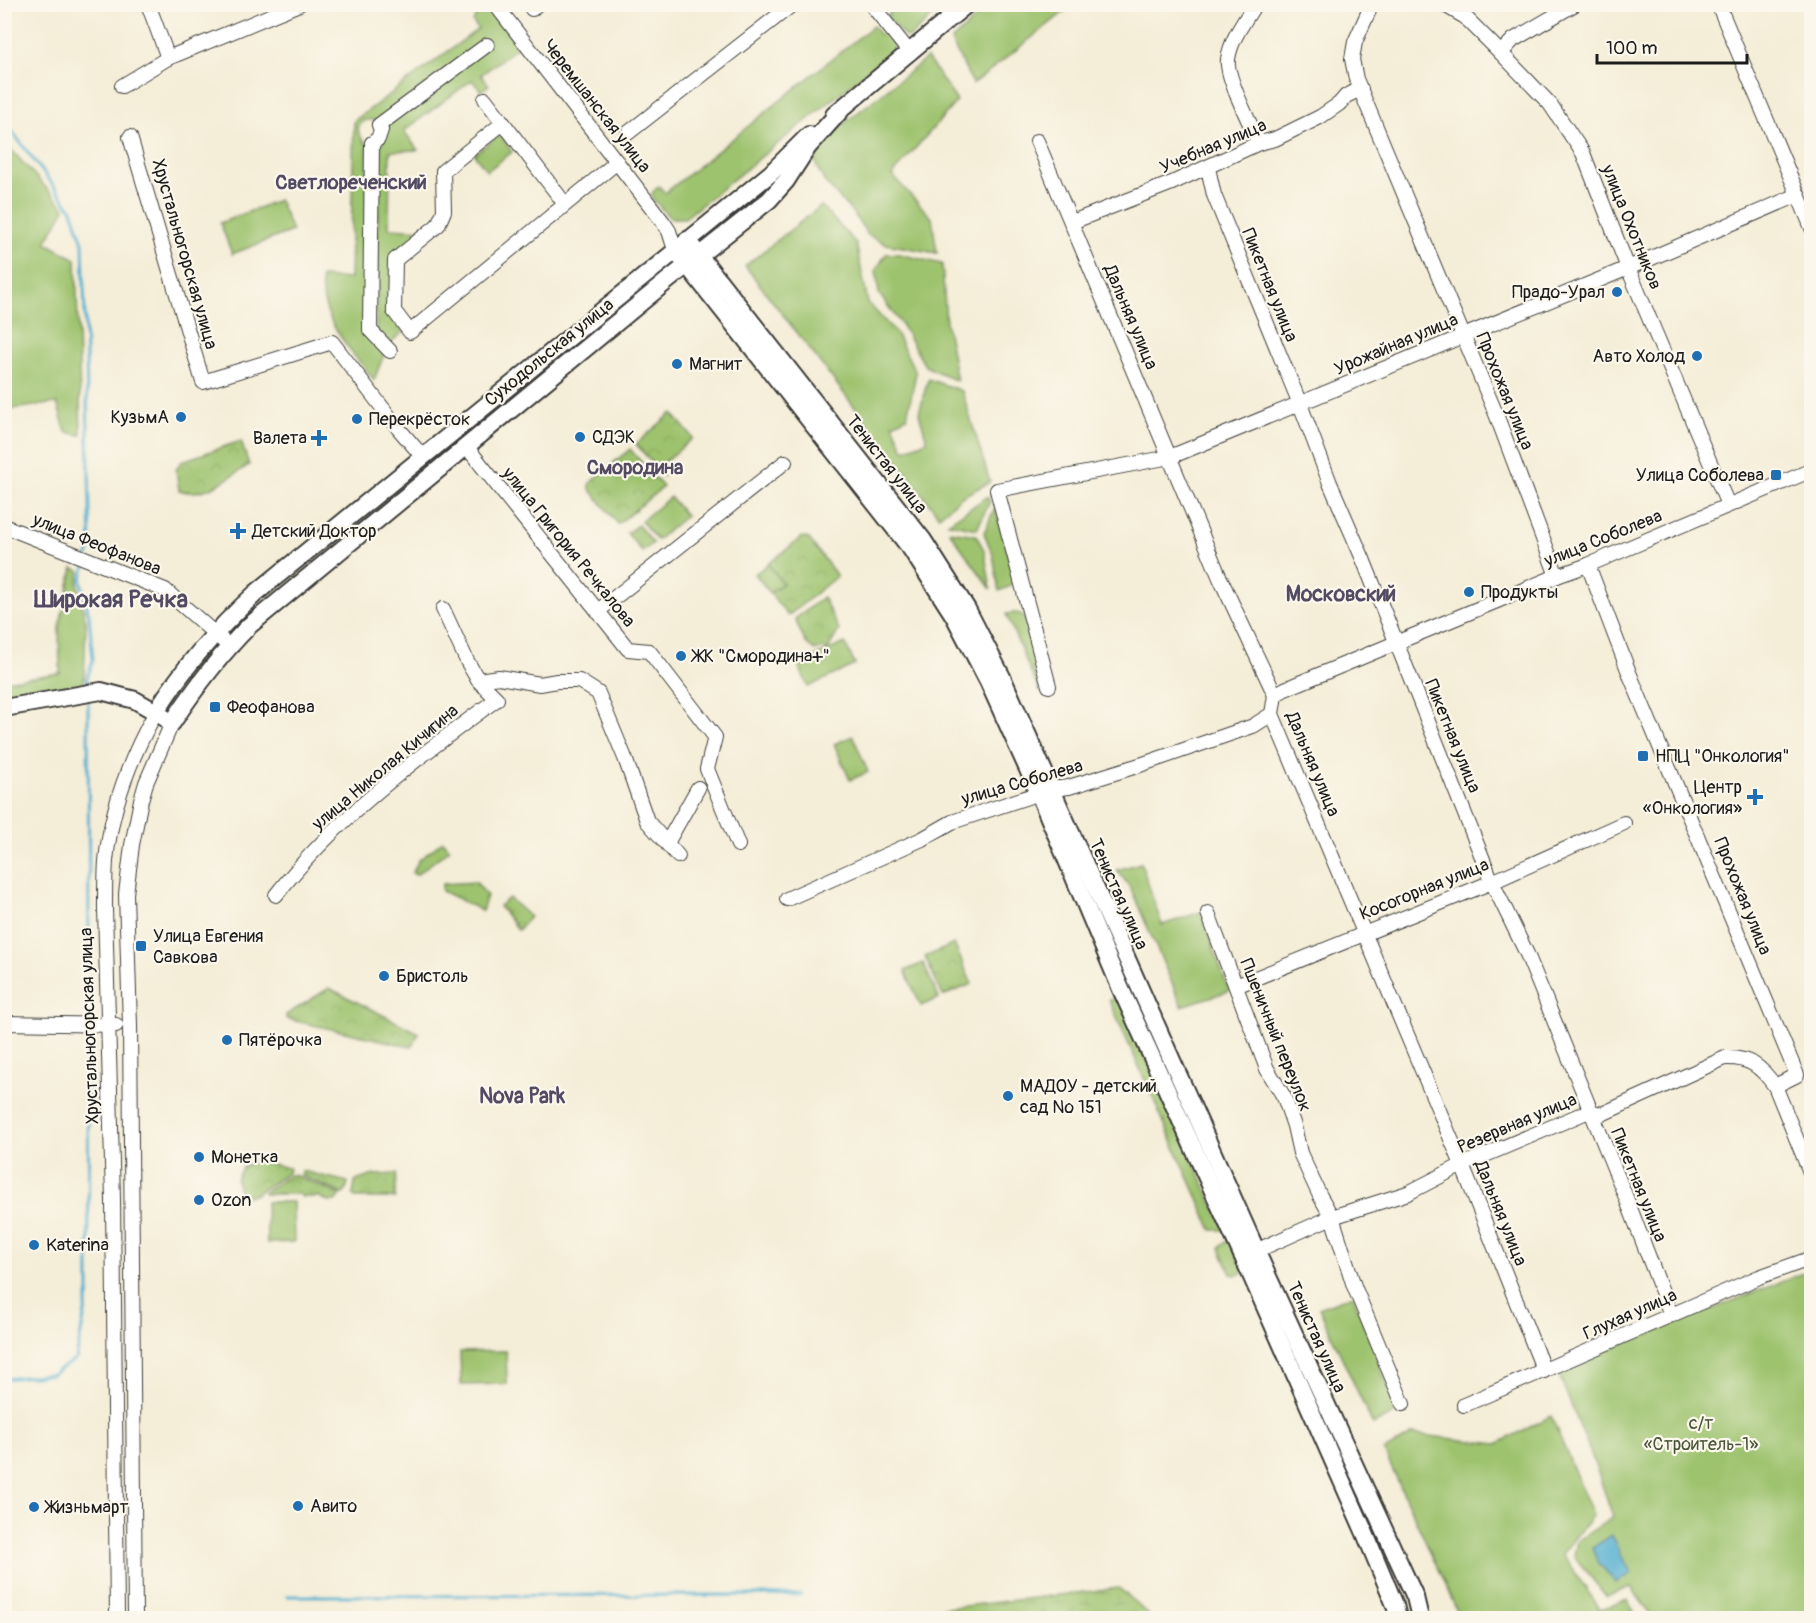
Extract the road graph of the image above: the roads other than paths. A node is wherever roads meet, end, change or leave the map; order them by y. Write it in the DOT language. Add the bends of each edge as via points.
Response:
graph roads {
  1 [pos="148,4"];
  2 [pos="299,4"];
  3 [pos="495,4"];
  4 [pos="793,4"];
  5 [pos="871,4"];
  6 [pos="967,4"];
  7 [pos="1255,4"];
  8 [pos="1372,4"];
  9 [pos="1443,4"];
  10 [pos="1575,4"];
  11 [pos="1718,4"];
  12 [pos="487,45"];
  13 [pos="1501,52"];
  14 [pos="910,53"];
  15 [pos="168,58"];
  16 [pos="122,86"];
  17 [pos="1361,89"];
  18 [pos="485,99"];
  19 [pos="841,110"];
  20 [pos="503,123"];
  21 [pos="628,133"];
  22 [pos="130,136"];
  23 [pos="1036,141"];
  24 [pos="1259,143"];
  25 [pos="617,162"];
  26 [pos="1208,168"];
  27 [pos="1798,195"];
  28 [pos="565,204"];
  29 [pos="1072,222"];
  30 [pos="1812,228"];
  31 [pos="681,245"];
  32 [pos="693,261"];
  33 [pos="1628,268"];
  34 [pos="1463,335"];
  35 [pos="390,351"];
  36 [pos="1300,404"];
  37 [pos="466,446"];
  38 [pos="423,457"];
  39 [pos="1170,457"];
  40 [pos="785,462"];
  41 [pos="1812,470"];
  42 [pos="1728,505"];
  43 [pos="344,520"];
  44 [pos="4,526"];
  45 [pos="1588,565"];
  46 [pos="1557,576"];
  47 [pos="444,609"];
  48 [pos="598,612"];
  49 [pos="215,633"];
  50 [pos="1396,643"];
  51 [pos="229,646"];
  52 [pos="478,680"];
  53 [pos="1049,686"];
  54 [pos="1275,695"];
  55 [pos="4,708"];
  56 [pos="156,712"];
  57 [pos="1272,714"];
  58 [pos="172,723"];
  59 [pos="698,788"];
  60 [pos="1045,791"];
  61 [pos="1624,823"];
  62 [pos="667,843"];
  63 [pos="738,845"];
  64 [pos="678,856"];
  65 [pos="1492,882"];
  66 [pos="276,895"];
  67 [pos="787,898"];
  68 [pos="1208,912"];
  69 [pos="1365,932"];
  70 [pos="1236,986"];
  71 [pos="4,1023"];
  72 [pos="109,1025"];
  73 [pos="130,1025"];
  74 [pos="1775,1086"];
  75 [pos="1589,1110"];
  76 [pos="1462,1165"];
  77 [pos="1812,1177"];
  78 [pos="1332,1218"];
  79 [pos="1250,1254"];
  80 [pos="1812,1258"];
  81 [pos="132,1315"];
  82 [pos="1671,1315"];
  83 [pos="114,1316"];
  84 [pos="1544,1371"];
  85 [pos="1403,1404"];
  86 [pos="1464,1405"];
  87 [pos="115,1408"];
  88 [pos="133,1410"];
  89 [pos="117,1618"];
  90 [pos="135,1618"];
  91 [pos="1398,1618"];
  92 [pos="1420,1618"];
  1 -- 15 [label="street"];
  2 -- 15 [label="street"];
  3 -- 25 [label="street, Черемшанская улица"];
  4 -- 21 [label="street"];
  5 -- 14 [label="street"];
  6 -- 14 [label="main road, Суходольская улица"];
  7 -- 24 [label="street" via="1235,37 1227,61"];
  8 -- 17 [label="street, Прохожая улица" via="1352,58"];
  9 -- 13 [label="street, улица Охотников" via="1465,17"];
  10 -- 13 [label="street" via="1513,40"];
  11 -- 27 [label="street"];
  12 -- 35 [label="street" via="379,125 378,139 372,143 370,330"];
  13 -- 33 [label="street, улица Охотников" via="1550,104 1583,153"];
  14 -- 19 [label="main road, Суходольская улица"];
  15 -- 16 [label="street"];
  17 -- 24 [label="street, Учебная улица" via="1320,117"];
  17 -- 34 [label="street, Прохожая улица"];
  18 -- 20 [label="street"];
  19 -- 31 [label="main road, Суходольская улица"];
  19 -- 32 [label="main road, Суходольская улица" via="808,147 778,191"];
  20 -- 28 [label="street"];
  20 -- 28 [label="street" via="443,171 444,211 438,225 394,260 394,311 410,332"];
  22 -- 38 [label="street, Хрустальногорская улица" via="203,382 332,342"];
  23 -- 29 [label="street, Дальняя улица"];
  24 -- 26 [label="street, Учебная улица"];
  25 -- 28 [label="street"];
  25 -- 31 [label="street, Черемшанская улица"];
  26 -- 29 [label="street, Учебная улица"];
  26 -- 36 [label="street, Пикетная улица" via="1214,195"];
  27 -- 30 [label="street"];
  27 -- 33 [label="street, Урожайная улица"];
  29 -- 39 [label="street, Дальняя улица"];
  31 -- 32 [label="main road, Тенистая улица"];
  31 -- 38 [label="main road, Суходольская улица"];
  32 -- 37 [label="main road, Суходольская улица"];
  32 -- 60 [label="main road, Тенистая улица" via="910,549 954,616"];
  33 -- 34 [label="street, Урожайная улица"];
  33 -- 42 [label="street, улица Охотников"];
  34 -- 36 [label="street, Урожайная улица"];
  34 -- 46 [label="street, Прохожая улица"];
  36 -- 39 [label="street, Урожайная улица"];
  36 -- 50 [label="street, Пикетная улица"];
  37 -- 48 [label="street, улица Григория Речкалова"];
  37 -- 51 [label="main road, Суходольская улица" via="278,599"];
  38 -- 43 [label="main road, Суходольская улица"];
  39 -- 53 [label="street, Урожайная улица" via="997,490"];
  39 -- 54 [label="street, Дальняя улица" via="1220,578"];
  40 -- 48 [label="street"];
  41 -- 42 [label="street, улица Соболева"];
  42 -- 45 [label="street, улица Соболева"];
  43 -- 49 [label="main road, Хрустальногорская улица" via="256,593"];
  44 -- 49 [label="street, улица Феофанова" via="165,590"];
  45 -- 46 [label="street, улица Соболева"];
  45 -- 74 [label="street, Прохожая улица" via="1797,1074"];
  46 -- 50 [label="street, улица Соболева"];
  47 -- 52 [label="street"];
  48 -- 63 [label="street, улица Григория Речкалова" via="628,649 649,651 715,737 707,769"];
  49 -- 51 [label="street, улица Феофанова"];
  49 -- 56 [label="main road, Хрустальногорская улица"];
  50 -- 54 [label="street, улица Соболева"];
  50 -- 65 [label="street, Пикетная улица"];
  51 -- 58 [label="main road, Суходольская улица"];
  52 -- 62 [label="street" via="499,676 540,684 579,681 598,693 647,821"];
  52 -- 66 [label="street, улица Николая Кичигина" via="497,699 353,812"];
  54 -- 57 [label="street, Дальняя улица"];
  55 -- 56 [label="main road" via="101,692 135,700"];
  56 -- 58 [label="main road"];
  56 -- 72 [label="street, Хрустальногорская улица" via="127,771 109,842 105,908"];
  57 -- 60 [label="street, улица Соболева" via="1253,726 1140,765"];
  57 -- 69 [label="street, Дальняя улица"];
  58 -- 73 [label="street" via="146,783 132,845 126,894"];
  59 -- 62 [label="street"];
  60 -- 67 [label="street, улица Соболева" via="952,822"];
  60 -- 79 [label="main road, Тенистая улица" via="1120,987"];
  61 -- 65 [label="street, Косогорная улица"];
  62 -- 64 [label="street"];
  65 -- 69 [label="street, Косогорная улица"];
  65 -- 75 [label="street, Пикетная улица" via="1527,954"];
  68 -- 70 [label="street, Пшеничный переулок"];
  69 -- 70 [label="street, Косогорная улица"];
  69 -- 76 [label="street, Дальняя улица"];
  70 -- 78 [label="street, Пшеничный переулок" via="1267,1069 1284,1097 1300,1153"];
  71 -- 72 [label="street"];
  72 -- 73 [label="street"];
  72 -- 83 [label="street, Хрустальногорская улица"];
  73 -- 81 [label="street"];
  74 -- 75 [label="street, Резервная улица" via="1756,1066 1739,1058 1725,1058 1602,1113"];
  74 -- 77 [label="street"];
  75 -- 76 [label="street, Резервная улица"];
  75 -- 82 [label="street, Пикетная улица"];
  76 -- 78 [label="street, Резервная улица" via="1408,1193"];
  76 -- 84 [label="street, Дальняя улица"];
  78 -- 79 [label="street, Резервная улица"];
  78 -- 85 [label="street, Пшеничный переулок" via="1354,1286"];
  79 -- 91 [label="main road, Тенистая улица"];
  79 -- 92 [label="main road, Тенистая улица" via="1415,1597"];
  80 -- 82 [label="street, Глухая улица"];
  81 -- 83 [label="street" via="125,1322"];
  81 -- 88 [label="street"];
  82 -- 84 [label="street, Глухая улица"];
  83 -- 87 [label="street, Хрустальногорская улица"];
  84 -- 86 [label="street, Глухая улица"];
  87 -- 88 [label="street" via="124,1402"];
  87 -- 89 [label="street, Хрустальногорская улица"];
  88 -- 90 [label="street"];
}
